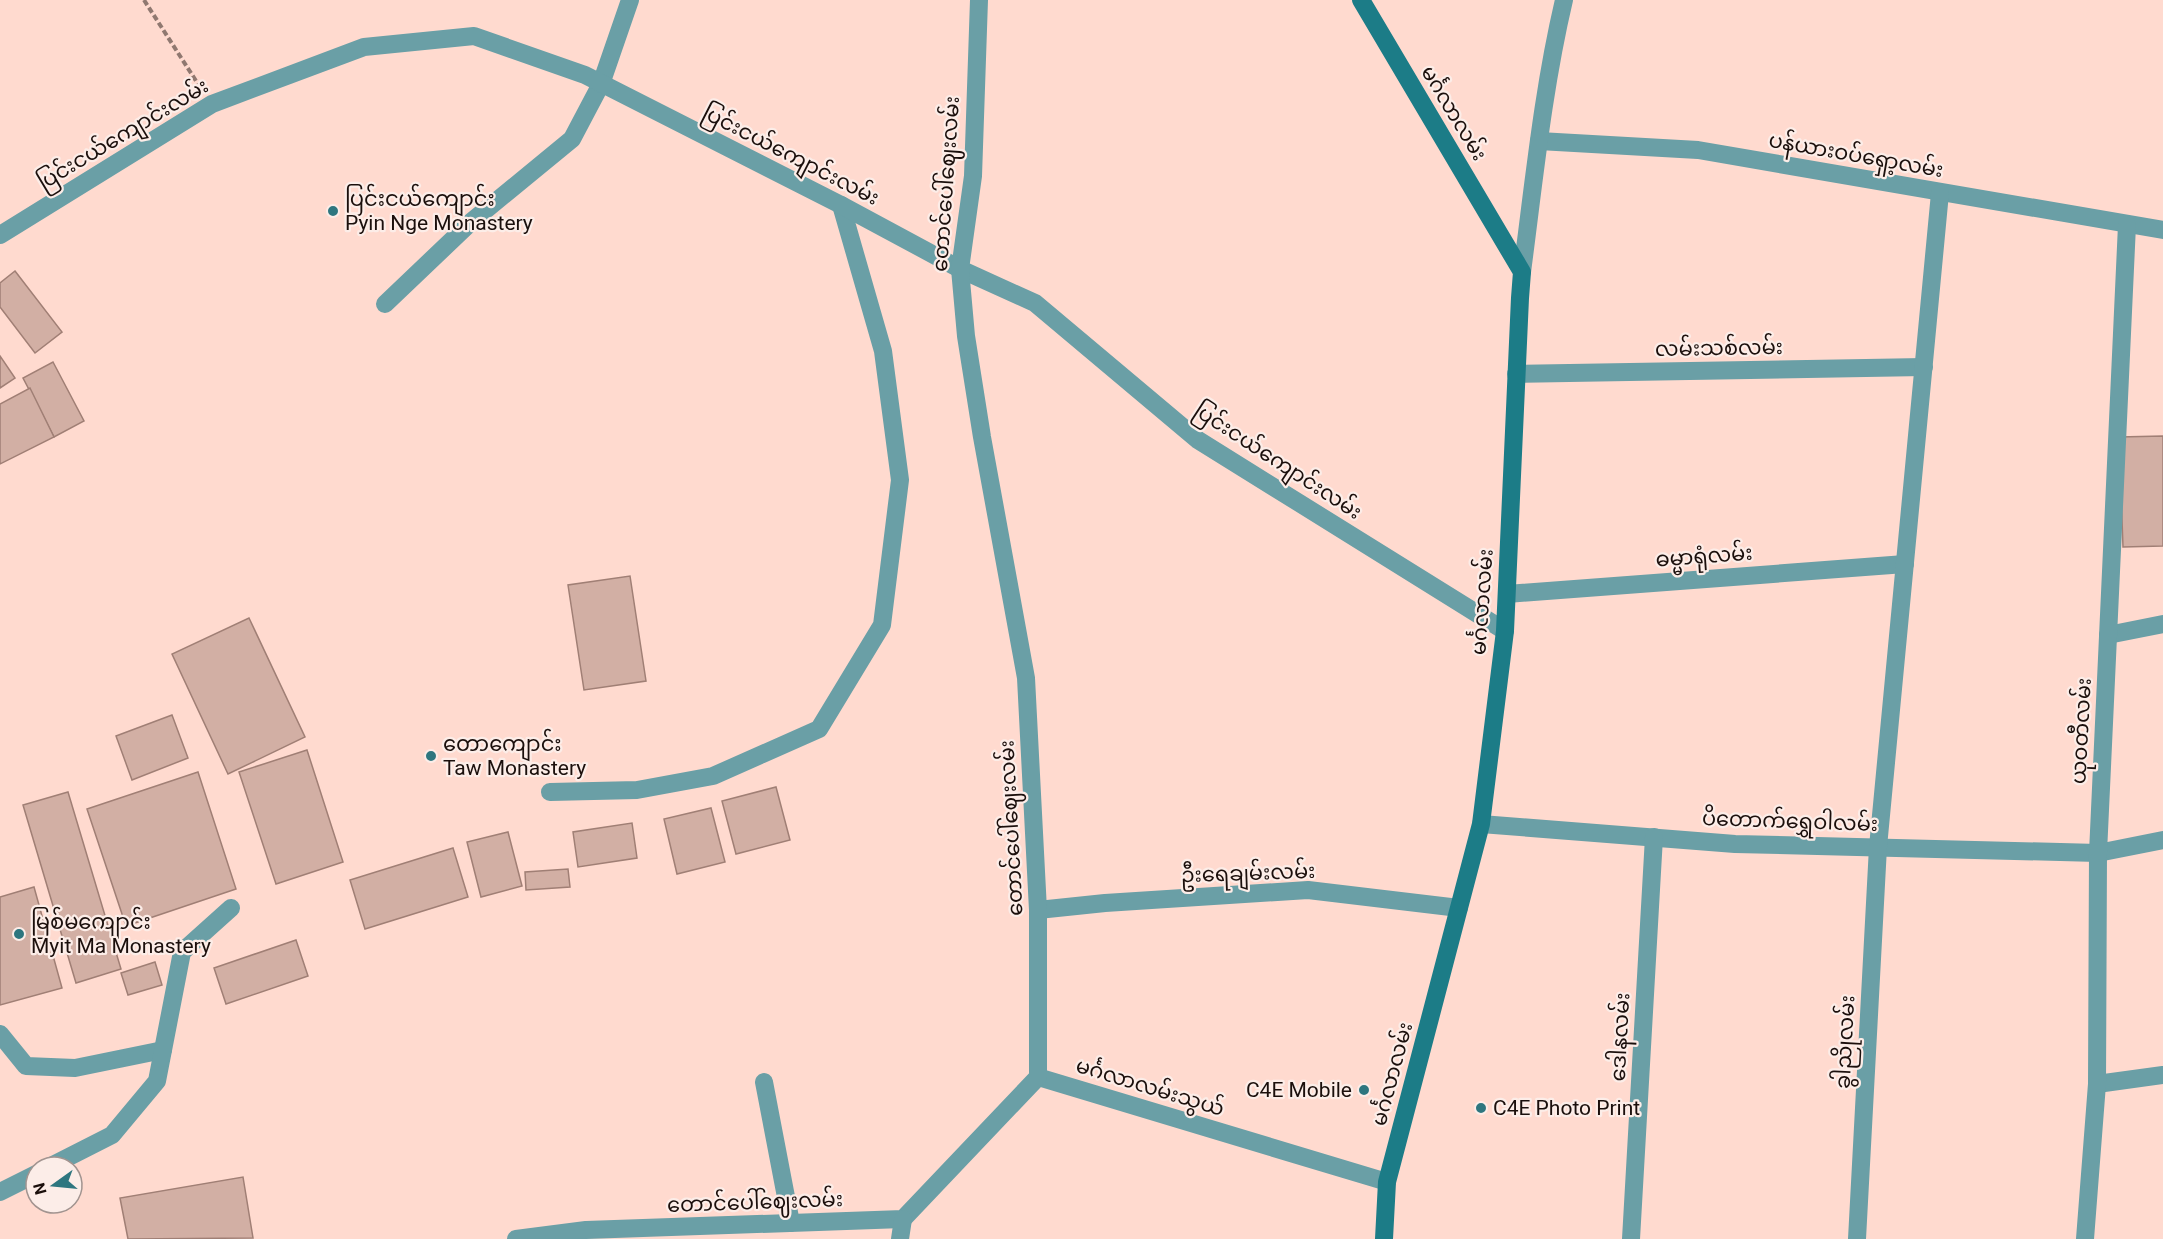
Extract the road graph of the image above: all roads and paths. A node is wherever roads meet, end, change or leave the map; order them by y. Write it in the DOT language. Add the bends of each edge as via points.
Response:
graph roads {
  1 [pos="144,0"];
  2 [pos="630,0"];
  3 [pos="979,0"];
  4 [pos="1361,0"];
  5 [pos="1564,0"];
  6 [pos="601,84"];
  7 [pos="212,104"];
  8 [pos="1539,141"];
  9 [pos="1940,193"];
  10 [pos="842,205"];
  11 [pos="2127,225"];
  12 [pos="2163,230"];
  13 [pos="0,235"];
  14 [pos="960,269"];
  15 [pos="1522,272"];
  16 [pos="386,304"];
  17 [pos="1924,367"];
  18 [pos="1516,374"];
  19 [pos="1905,564"];
  20 [pos="1507,594"];
  21 [pos="2163,624"];
  22 [pos="1505,631"];
  23 [pos="2108,635"];
  24 [pos="550,792"];
  25 [pos="1481,824"];
  26 [pos="1654,837"];
  27 [pos="2163,840"];
  28 [pos="1878,847"];
  29 [pos="2098,853"];
  30 [pos="231,908"];
  31 [pos="1459,908"];
  32 [pos="1038,910"];
  33 [pos="0,1034"];
  34 [pos="163,1050"];
  35 [pos="2163,1075"];
  36 [pos="1038,1077"];
  37 [pos="764,1082"];
  38 [pos="2097,1084"];
  39 [pos="73,1155"];
  40 [pos="24,1180"];
  41 [pos="1387,1182"];
  42 [pos="0,1192"];
  43 [pos="903,1219"];
  44 [pos="791,1223"];
  45 [pos="516,1239"];
  46 [pos="900,1239"];
  47 [pos="1384,1239"];
  48 [pos="1631,1239"];
  49 [pos="1857,1239"];
  50 [pos="2085,1239"];
  1 -- 7 [label="path"];
  2 -- 6 [label="street"];
  3 -- 14 [label="street, တောင်ပေါ်ဈေးလမ်း" via="973,176"];
  4 -- 15 [label="street, မင်္ဂလာလမ်း"];
  5 -- 8 [label="street"];
  6 -- 7 [label="street, ပြင်းငယ်ကျောင်းလမ်း" via="474,36 364,47"];
  6 -- 10 [label="street, ပြင်းငယ်ကျောင်းလမ်း"];
  6 -- 16 [label="street" via="572,139 471,222"];
  7 -- 13 [label="street, ပြင်းငယ်ကျောင်းလမ်း"];
  8 -- 9 [label="street, ပန်ယားဝပ်ရှော့လမ်း" via="1698,150"];
  8 -- 15 [label="street"];
  9 -- 11 [label="street, ပန်ယားဝပ်ရှော့လမ်း"];
  9 -- 17 [label="street"];
  10 -- 14 [label="street, ပြင်းငယ်ကျောင်းလမ်း"];
  10 -- 24 [label="street" via="883,351 900,480 882,625 819,729 713,776 638,790"];
  11 -- 12 [label="street, ပန်ယားဝပ်ရှော့လမ်း"];
  11 -- 23 [label="street, ယုဝတီလမ်း"];
  14 -- 22 [label="street, ပြင်းငယ်ကျောင်းလမ်း" via="1035,303 1198,440"];
  14 -- 32 [label="street, တောင်ပေါ်ဈေးလမ်း" via="982,437 1026,678"];
  15 -- 18 [label="street, မင်္ဂလာလမ်း"];
  17 -- 18 [label="street, လမ်းသစ်လမ်း"];
  17 -- 19 [label="street"];
  18 -- 20 [label="street, မင်္ဂလာလမ်း"];
  19 -- 20 [label="street, ဓမ္မာရုံလမ်း"];
  19 -- 28 [label="street"];
  20 -- 22 [label="street, မင်္ဂလာလမ်း"];
  21 -- 23 [label="street"];
  22 -- 25 [label="street, မင်္ဂလာလမ်း"];
  23 -- 29 [label="street, ယုဝတီလမ်း"];
  25 -- 26 [label="street, ပိတောက်ရွှေဝါလမ်း"];
  25 -- 31 [label="street, မင်္ဂလာလမ်း"];
  26 -- 28 [label="street, ပိတောက်ရွှေဝါလမ်း" via="1736,844"];
  26 -- 48 [label="street, ဒေါနလမ်း"];
  27 -- 29 [label="street, ပိတောက်ရွှေဝါလမ်း"];
  28 -- 29 [label="street, ပိတောက်ရွှေဝါလမ်း"];
  28 -- 49 [label="street, ခွါညိုလမ်း"];
  29 -- 38 [label="street, ယုဝတီလမ်း"];
  30 -- 34 [label="street" via="182,952"];
  31 -- 32 [label="street, ဦးရေချမ်းလမ်း" via="1308,891"];
  31 -- 41 [label="street, မင်္ဂလာလမ်း"];
  32 -- 36 [label="street, တောင်ပေါ်ဈေးလမ်း"];
  33 -- 34 [label="street" via="26,1066 75,1068"];
  34 -- 39 [label="street" via="157,1081 112,1135"];
  35 -- 38 [label="street"];
  36 -- 41 [label="street, မင်္ဂလာလမ်းသွယ်"];
  36 -- 43 [label="street"];
  37 -- 44 [label="street"];
  38 -- 50 [label="street, ယုဝတီလမ်း"];
  40 -- 42 [label="street"];
  41 -- 47 [label="street, မင်္ဂလာလမ်း"];
  43 -- 44 [label="street, တောင်ပေါ်ဈေးလမ်း"];
  43 -- 46 [label="street"];
  44 -- 45 [label="street, တောင်ပေါ်ဈေးလမ်း" via="586,1230"];
}
